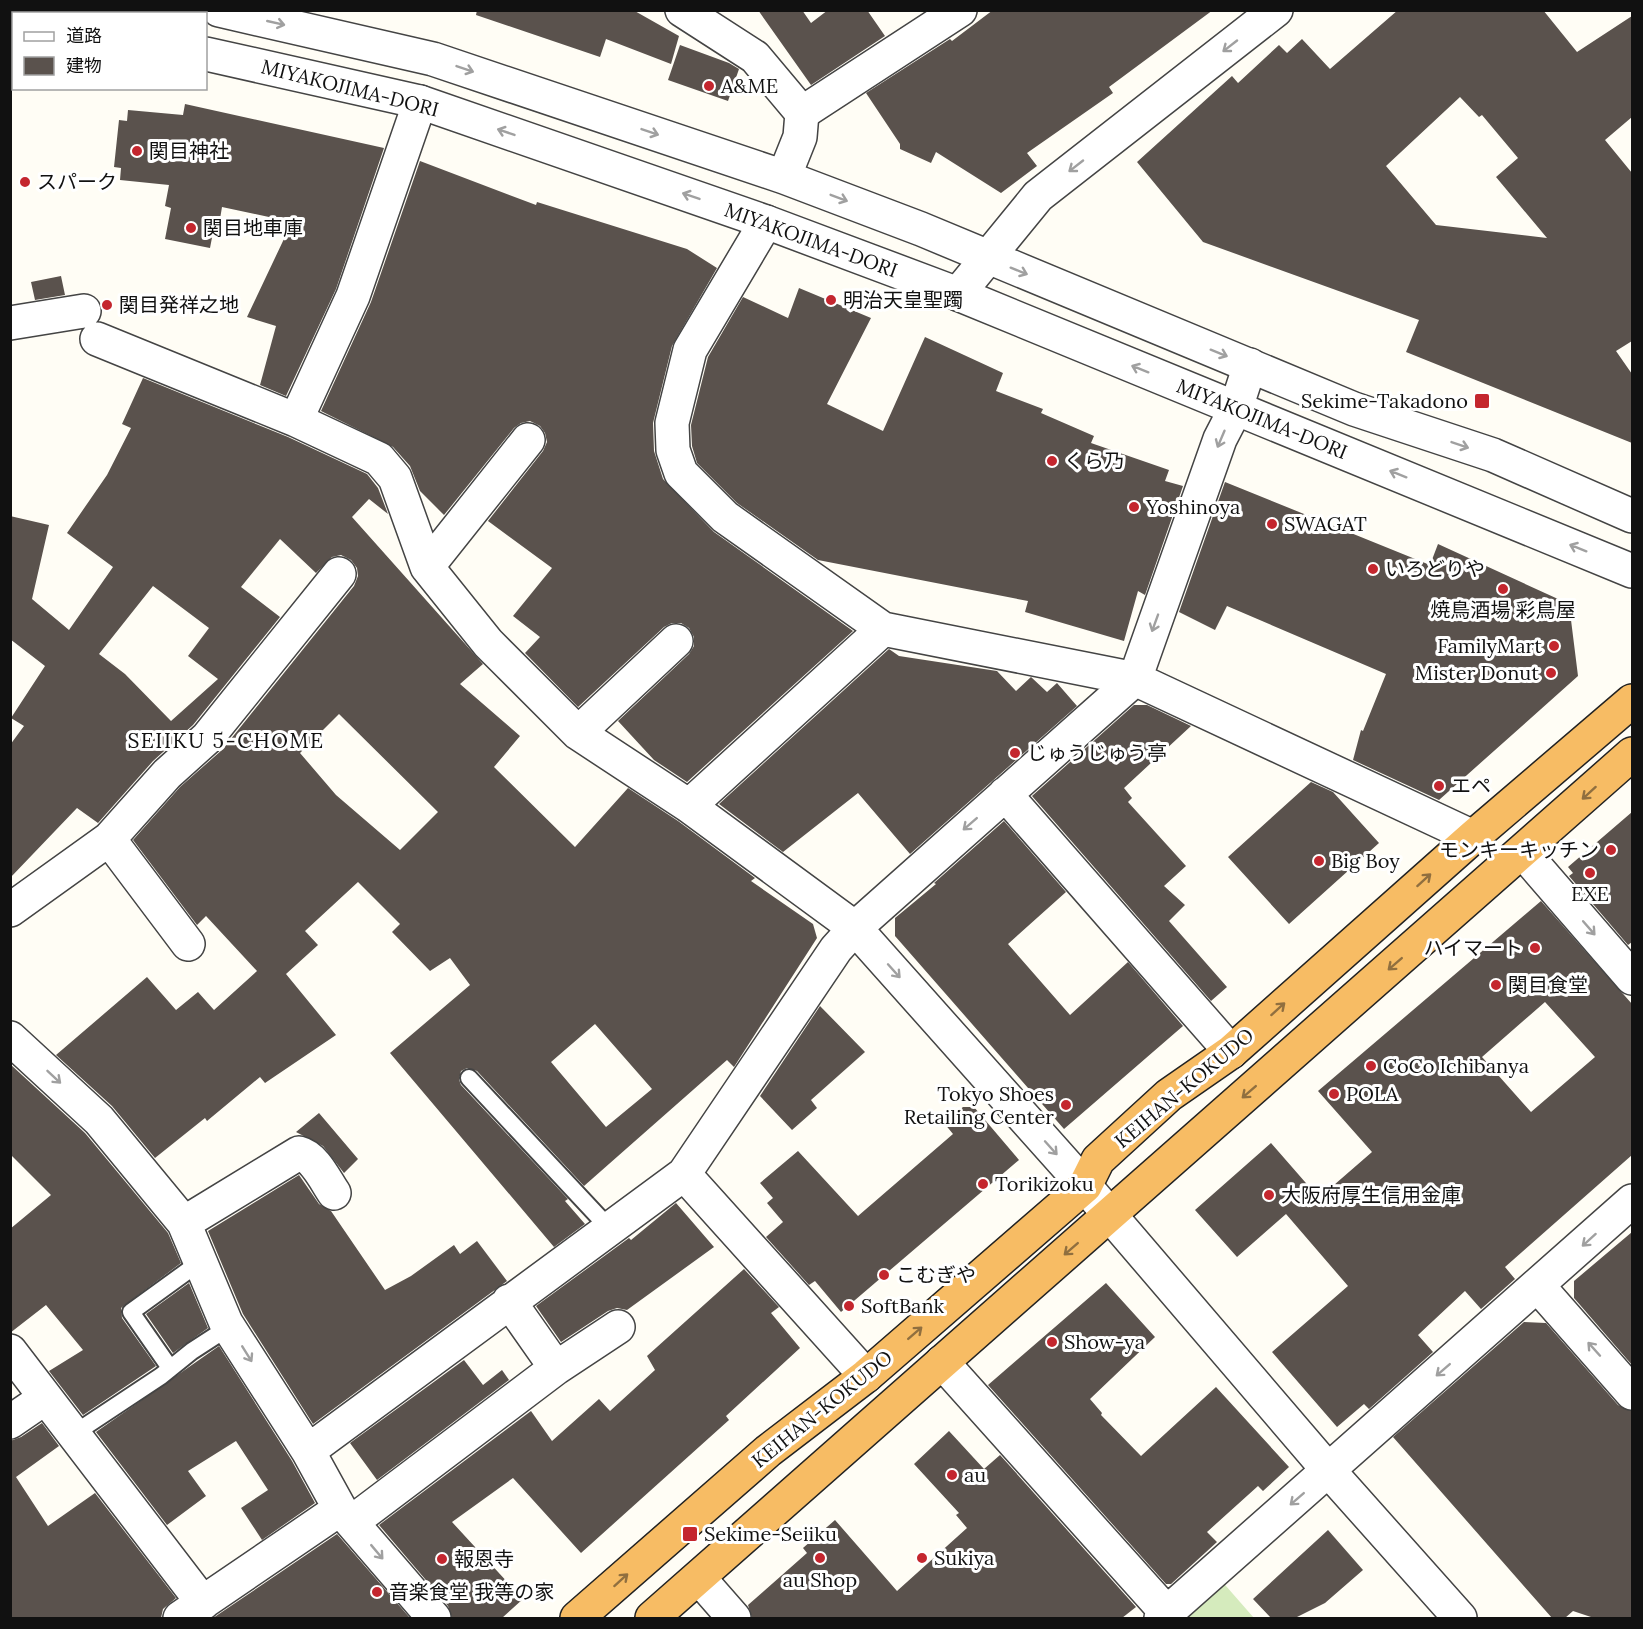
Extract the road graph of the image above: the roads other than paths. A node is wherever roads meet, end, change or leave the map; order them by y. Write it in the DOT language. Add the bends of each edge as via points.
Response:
graph roads {
  1 [pos="21,10"];
  2 [pos="219,10"];
  3 [pos="960,10"];
  4 [pos="1276,10"];
  5 [pos="38,12"];
  6 [pos="694,13"];
  7 [pos="207,54"];
  8 [pos="420,102"];
  9 [pos="802,112"];
  10 [pos="784,177"];
  11 [pos="766,222"];
  12 [pos="987,257"];
  13 [pos="958,294"];
  14 [pos="10,323"];
  15 [pos="1250,366"];
  16 [pos="1236,408"];
  17 [pos="296,420"];
  18 [pos="528,440"];
  19 [pos="1632,516"];
  20 [pos="427,567"];
  21 [pos="1632,571"];
  22 [pos="339,574"];
  23 [pos="883,629"];
  24 [pos="676,641"];
  25 [pos="1135,679"];
  26 [pos="1632,700"];
  27 [pos="578,733"];
  28 [pos="1632,754"];
  29 [pos="1005,794"];
  30 [pos="689,806"];
  31 [pos="1473,837"];
  32 [pos="110,839"];
  33 [pos="1523,852"];
  34 [pos="10,910"];
  35 [pos="855,927"];
  36 [pos="188,944"];
  37 [pos="1632,978"];
  38 [pos="10,1038"];
  39 [pos="1231,1052"];
  40 [pos="469,1078"];
  41 [pos="684,1174"];
  42 [pos="1085,1186"];
  43 [pos="334,1192"];
  44 [pos="1632,1201"];
  45 [pos="1110,1214"];
  46 [pos="184,1223"];
  47 [pos="610,1229"];
  48 [pos="200,1262"];
  49 [pos="1538,1286"];
  50 [pos="509,1301"];
  51 [pos="230,1327"];
  52 [pos="618,1327"];
  53 [pos="10,1351"];
  54 [pos="942,1362"];
  55 [pos="170,1368"];
  56 [pos="556,1368"];
  57 [pos="866,1376"];
  58 [pos="1632,1393"];
  59 [pos="45,1398"];
  60 [pos="10,1422"];
  61 [pos="72,1435"];
  62 [pos="308,1451"];
  63 [pos="1329,1471"];
  64 [pos="346,1515"];
  65 [pos="699,1578"];
  66 [pos="192,1611"];
  67 [pos="1164,1616"];
  68 [pos="434,1618"];
  69 [pos="577,1618"];
  70 [pos="652,1618"];
  71 [pos="734,1618"];
  72 [pos="1461,1618"];
  1 -- 5 [label="street"];
  2 -- 10 [label="street, one-way" via="433,59"];
  3 -- 9 [label="street"];
  4 -- 12 [label="street, one-way" via="1038,196"];
  6 -- 9 [label="street" via="755,57"];
  7 -- 8 [label="street, MIYAKOJIMA-DORI"];
  11 -- 8 [label="street, MIYAKOJIMA-DORI, one-way"];
  8 -- 17 [label="street" via="353,296"];
  9 -- 10 [label="street" via="800,138"];
  10 -- 12 [label="street, one-way"];
  11 -- 13 [label="street, MIYAKOJIMA-DORI"];
  11 -- 23 [label="street" via="690,350 672,423 673,450 681,473 725,517"];
  12 -- 13 [label="street"];
  12 -- 15 [label="street, one-way"];
  16 -- 13 [label="street, MIYAKOJIMA-DORI, one-way"];
  14 -- 17 [label="street" via="91,325"];
  15 -- 16 [label="street"];
  15 -- 19 [label="street, one-way" via="1354,409 1493,455"];
  21 -- 16 [label="street, MIYAKOJIMA-DORI, one-way"];
  16 -- 25 [label="street, one-way"];
  17 -- 20 [label="street" via="379,459 395,478"];
  18 -- 20 [label="street"];
  20 -- 27 [label="street" via="488,643"];
  22 -- 32 [label="street" via="207,738 167,774"];
  23 -- 25 [label="street"];
  23 -- 30 [label="street"];
  24 -- 27 [label="street"];
  25 -- 29 [label="street"];
  25 -- 31 [label="street"];
  26 -- 31 [label="highway, KEIHAN-KOKUDO"];
  27 -- 30 [label="street"];
  28 -- 33 [label="highway, KEIHAN-KOKUDO, one-way"];
  29 -- 35 [label="street, one-way"];
  29 -- 39 [label="street"];
  30 -- 35 [label="street"];
  39 -- 31 [label="highway, KEIHAN-KOKUDO, one-way"];
  32 -- 34 [label="street"];
  32 -- 36 [label="street"];
  33 -- 37 [label="street, one-way"];
  33 -- 45 [label="highway, KEIHAN-KOKUDO, one-way"];
  35 -- 41 [label="street" via="836,949"];
  35 -- 42 [label="street, one-way"];
  38 -- 46 [label="street, one-way" via="99,1120"];
  39 -- 42 [label="highway, KEIHAN-KOKUDO" via="1169,1095 1098,1160"];
  40 -- 47 [label="lane"];
  41 -- 47 [label="street"];
  41 -- 57 [label="street"];
  42 -- 45 [label="street"];
  57 -- 42 [label="highway, KEIHAN-KOKUDO, one-way"];
  43 -- 46 [label="street" via="313,1162 299,1153"];
  44 -- 49 [label="street, one-way"];
  45 -- 54 [label="highway, KEIHAN-KOKUDO, one-way"];
  45 -- 63 [label="street"];
  46 -- 48 [label="street"];
  47 -- 50 [label="street"];
  48 -- 51 [label="street"];
  48 -- 55 [label="lane" via="131,1312"];
  58 -- 49 [label="street, one-way"];
  49 -- 63 [label="street, one-way"];
  50 -- 56 [label="street"];
  50 -- 62 [label="street"];
  51 -- 55 [label="lane"];
  51 -- 62 [label="street, one-way"];
  52 -- 56 [label="street"];
  53 -- 59 [label="street"];
  54 -- 65 [label="highway, KEIHAN-KOKUDO"];
  54 -- 67 [label="street"];
  55 -- 61 [label="lane"];
  56 -- 64 [label="street"];
  69 -- 57 [label="highway, KEIHAN-KOKUDO, one-way" via="768,1451"];
  59 -- 60 [label="street"];
  59 -- 61 [label="street"];
  61 -- 66 [label="street"];
  62 -- 64 [label="street"];
  63 -- 67 [label="street, one-way"];
  63 -- 72 [label="street"];
  64 -- 66 [label="street"];
  64 -- 68 [label="street, one-way"];
  65 -- 70 [label="highway, KEIHAN-KOKUDO"];
  65 -- 71 [label="street"];
}
